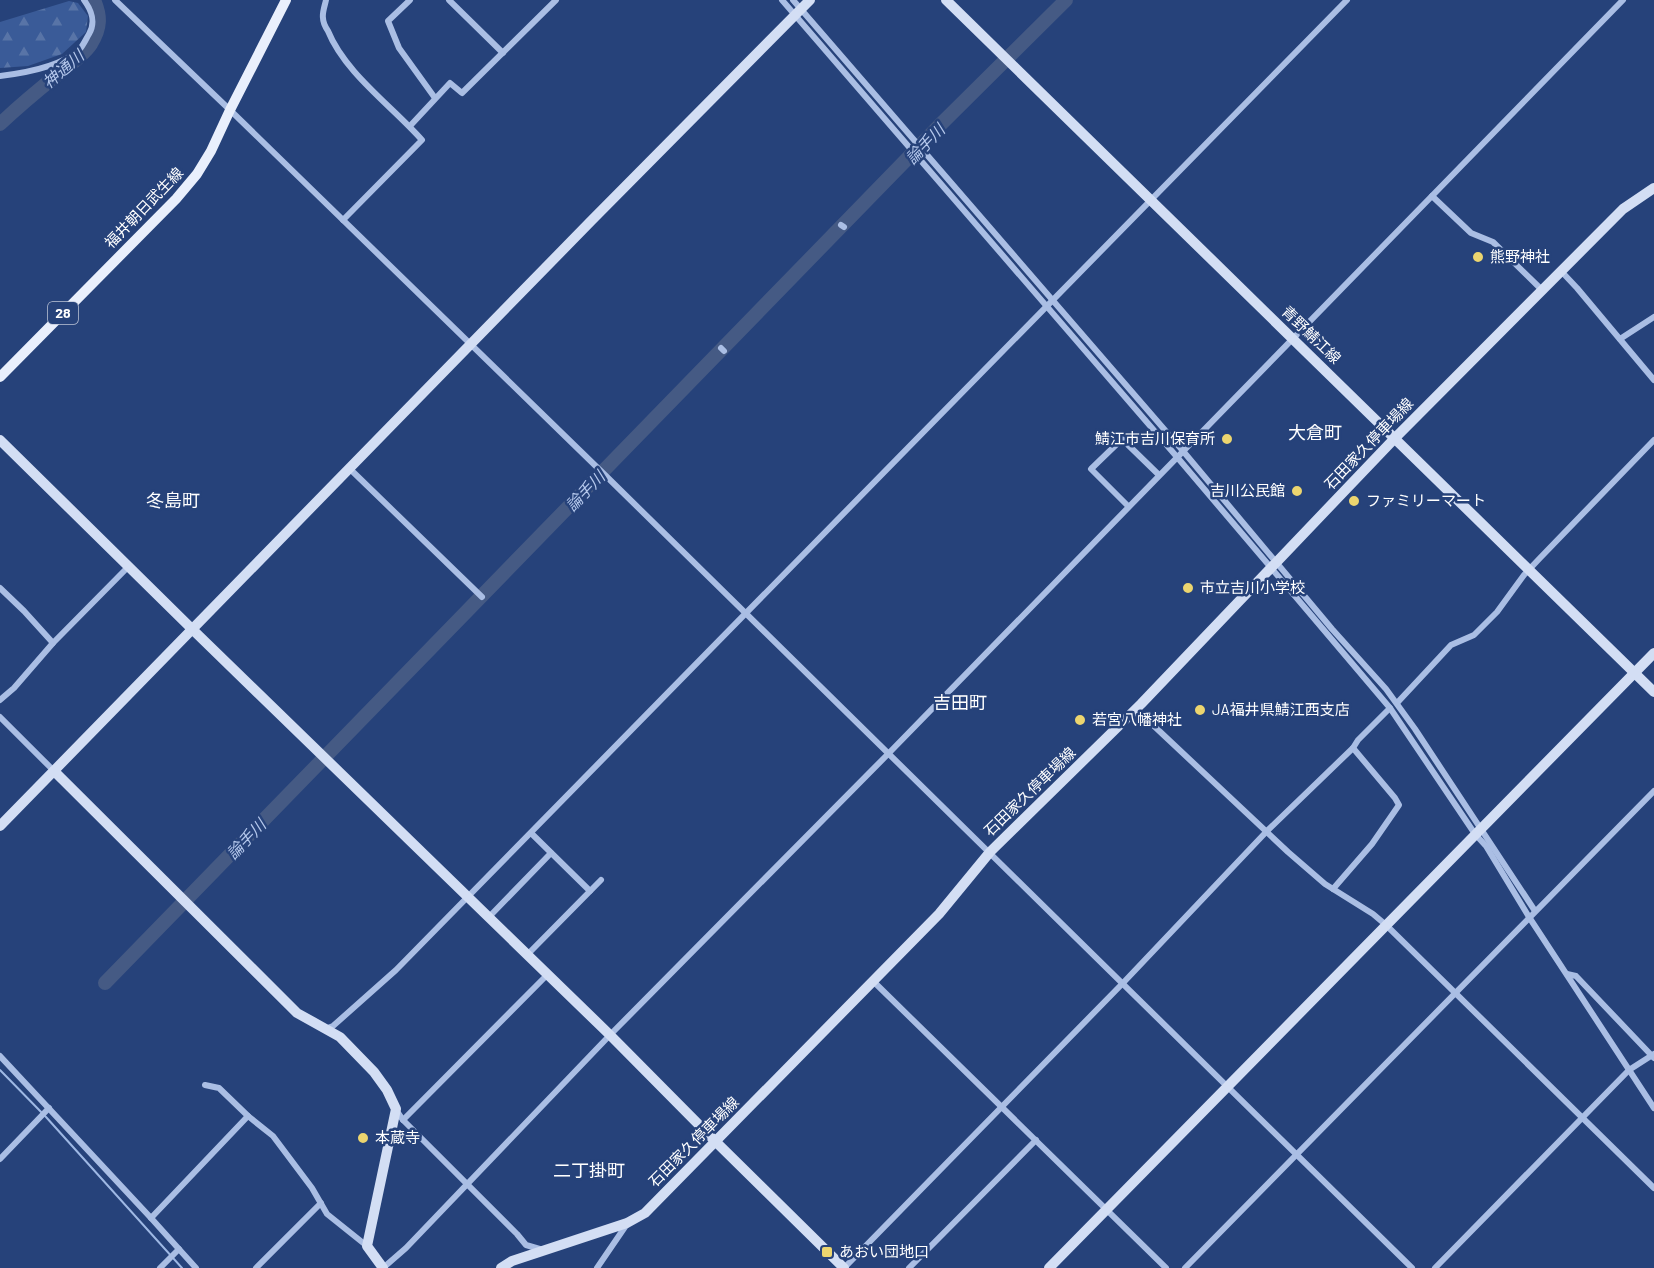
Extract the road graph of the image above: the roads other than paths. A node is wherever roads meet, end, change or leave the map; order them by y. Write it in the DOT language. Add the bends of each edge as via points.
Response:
graph roads {
  1 [pos="84,0"];
  2 [pos="114,0"];
  3 [pos="286,0"];
  4 [pos="326,0"];
  5 [pos="410,0"];
  6 [pos="449,0"];
  7 [pos="556,0"];
  8 [pos="782,0"];
  9 [pos="793,0"];
  10 [pos="810,0"];
  11 [pos="946,0"];
  12 [pos="1347,0"];
  13 [pos="1623,0"];
  14 [pos="798,12"];
  15 [pos="503,53"];
  16 [pos="1,77"];
  17 [pos="435,98"];
  18 [pos="230,110"];
  19 [pos="410,126"];
  20 [pos="1654,188"];
  21 [pos="1432,196"];
  22 [pos="1151,199"];
  23 [pos="343,220"];
  24 [pos="1561,271"];
  25 [pos="1542,290"];
  26 [pos="1049,303"];
  27 [pos="1654,317"];
  28 [pos="1293,339"];
  29 [pos="1620,339"];
  30 [pos="471,345"];
  31 [pos="0,377"];
  32 [pos="1654,380"];
  33 [pos="1395,438"];
  34 [pos="0,440"];
  35 [pos="1654,440"];
  36 [pos="1183,451"];
  37 [pos="1177,457"];
  38 [pos="350,469"];
  39 [pos="1159,475"];
  40 [pos="1128,506"];
  41 [pos="1273,564"];
  42 [pos="128,567"];
  43 [pos="1530,569"];
  44 [pos="0,588"];
  45 [pos="481,596"];
  46 [pos="745,614"];
  47 [pos="192,629"];
  48 [pos="53,643"];
  49 [pos="1654,652"];
  50 [pos="1634,672"];
  51 [pos="1654,692"];
  52 [pos="0,700"];
  53 [pos="1397,703"];
  54 [pos="1141,704"];
  55 [pos="1390,708"];
  56 [pos="0,717"];
  57 [pos="1353,748"];
  58 [pos="889,753"];
  59 [pos="54,771"];
  60 [pos="1654,791"];
  61 [pos="0,826"];
  62 [pos="1267,831"];
  63 [pos="1477,831"];
  64 [pos="531,833"];
  65 [pos="990,852"];
  66 [pos="551,853"];
  67 [pos="601,880"];
  68 [pos="1333,889"];
  69 [pos="590,891"];
  70 [pos="467,898"];
  71 [pos="1535,911"];
  72 [pos="1529,917"];
  73 [pos="488,918"];
  74 [pos="1386,925"];
  75 [pos="526,955"];
  76 [pos="1567,974"];
  77 [pos="547,975"];
  78 [pos="874,982"];
  79 [pos="1123,983"];
  80 [pos="1455,992"];
  81 [pos="325,1029"];
  82 [pos="610,1035"];
  83 [pos="0,1056"];
  84 [pos="1653,1056"];
  85 [pos="1629,1070"];
  86 [pos="205,1085"];
  87 [pos="1228,1086"];
  88 [pos="1002,1107"];
  89 [pos="1654,1108"];
  90 [pos="396,1109"];
  91 [pos="48,1110"];
  92 [pos="248,1116"];
  93 [pos="1582,1118"];
  94 [pos="403,1120"];
  95 [pos="1036,1140"];
  96 [pos="715,1142"];
  97 [pos="1296,1154"];
  98 [pos="0,1159"];
  99 [pos="467,1185"];
  100 [pos="1654,1188"];
  101 [pos="321,1203"];
  102 [pos="1106,1209"];
  103 [pos="151,1218"];
  104 [pos="627,1223"];
  105 [pos="367,1246"];
  106 [pos="544,1250"];
  107 [pos="177,1251"];
  108 [pos="160,1268"];
  109 [pos="196,1268"];
  110 [pos="256,1268"];
  111 [pos="383,1268"];
  112 [pos="501,1268"];
  113 [pos="597,1268"];
  114 [pos="844,1268"];
  115 [pos="909,1268"];
  116 [pos="1049,1268"];
  117 [pos="1166,1268"];
  118 [pos="1185,1268"];
  119 [pos="1412,1268"];
  120 [pos="1435,1268"];
  1 -- 16 [label="street" via="92,9 93,23 81,49 28,73"];
  2 -- 18 [label="street"];
  3 -- 18 [label="main road, 福井朝日武生線 / 28"];
  4 -- 19 [label="street" via="322,18 342,57"];
  5 -- 17 [label="street" via="388,21 399,48"];
  6 -- 15 [label="street"];
  7 -- 15 [label="street"];
  8 -- 14 [label="street"];
  9 -- 14 [label="street"];
  10 -- 14 [label="street"];
  11 -- 22 [label="street, 青野鯖江線"];
  12 -- 22 [label="street"];
  13 -- 21 [label="street"];
  14 -- 26 [label="street"];
  14 -- 30 [label="street"];
  15 -- 17 [label="street" via="462,93 450,83"];
  17 -- 19 [label="street"];
  18 -- 23 [label="street"];
  18 -- 31 [label="main road, 福井朝日武生線 / 28" via="211,151 176,199"];
  19 -- 23 [label="street" via="422,140"];
  20 -- 24 [label="street, 石田家久停車場線" via="1623,209"];
  21 -- 25 [label="street" via="1471,232 1493,242"];
  21 -- 28 [label="street"];
  22 -- 26 [label="street"];
  22 -- 28 [label="street, 青野鯖江線"];
  23 -- 30 [label="street"];
  24 -- 25 [label="street, 石田家久停車場線"];
  24 -- 29 [label="street"];
  25 -- 33 [label="street, 石田家久停車場線"];
  26 -- 36 [label="street"];
  26 -- 37 [label="street"];
  26 -- 46 [label="street"];
  27 -- 29 [label="street"];
  28 -- 33 [label="street, 青野鯖江線"];
  28 -- 36 [label="street"];
  29 -- 32 [label="street"];
  30 -- 38 [label="street"];
  30 -- 46 [label="street"];
  33 -- 41 [label="street, 石田家久停車場線"];
  33 -- 43 [label="street, 青野鯖江線"];
  34 -- 42 [label="street"];
  35 -- 43 [label="street"];
  36 -- 37 [label="street"];
  36 -- 41 [label="street"];
  37 -- 39 [label="street"];
  37 -- 41 [label="street"];
  38 -- 45 [label="street"];
  38 -- 47 [label="street"];
  39 -- 40 [label="street"];
  39 -- 40 [label="street" via="1122,439 1091,469"];
  40 -- 58 [label="street"];
  41 -- 53 [label="street"];
  41 -- 54 [label="street, 石田家久停車場線"];
  41 -- 55 [label="street"];
  42 -- 47 [label="street"];
  42 -- 48 [label="street"];
  43 -- 50 [label="street, 青野鯖江線"];
  43 -- 53 [label="street" via="1497,612 1474,635 1451,645"];
  44 -- 48 [label="street"];
  46 -- 58 [label="street"];
  46 -- 64 [label="street"];
  47 -- 59 [label="street"];
  47 -- 70 [label="street"];
  48 -- 52 [label="street"];
  49 -- 50 [label="street"];
  50 -- 51 [label="street, 青野鯖江線"];
  50 -- 63 [label="street"];
  53 -- 63 [label="street"];
  54 -- 62 [label="street" via="1138,711"];
  54 -- 65 [label="street, 石田家久停車場線"];
  55 -- 57 [label="street"];
  55 -- 63 [label="street"];
  56 -- 59 [label="street"];
  57 -- 62 [label="street"];
  57 -- 68 [label="street" via="1399,805"];
  58 -- 65 [label="street"];
  58 -- 82 [label="street"];
  59 -- 61 [label="street"];
  59 -- 81 [label="street" via="297,1013"];
  60 -- 71 [label="street"];
  62 -- 68 [label="street"];
  62 -- 79 [label="street"];
  63 -- 71 [label="street"];
  63 -- 72 [label="street"];
  63 -- 74 [label="street"];
  64 -- 66 [label="street"];
  64 -- 70 [label="street"];
  65 -- 78 [label="street, 石田家久停車場線" via="939,914"];
  65 -- 79 [label="street"];
  66 -- 69 [label="street"];
  66 -- 73 [label="street"];
  67 -- 69 [label="street"];
  68 -- 74 [label="street"];
  69 -- 75 [label="street"];
  70 -- 73 [label="street"];
  70 -- 81 [label="street" via="396,970"];
  71 -- 72 [label="street"];
  72 -- 76 [label="street"];
  72 -- 80 [label="street"];
  73 -- 75 [label="street"];
  74 -- 80 [label="street"];
  74 -- 87 [label="street"];
  75 -- 77 [label="street"];
  76 -- 84 [label="street" via="1576,976"];
  76 -- 85 [label="street"];
  77 -- 82 [label="street"];
  77 -- 94 [label="street"];
  78 -- 88 [label="street"];
  78 -- 96 [label="street, 石田家久停車場線"];
  79 -- 87 [label="street"];
  79 -- 88 [label="street"];
  80 -- 93 [label="street"];
  80 -- 97 [label="street"];
  81 -- 90 [label="street" via="340,1037 374,1072"];
  82 -- 96 [label="street"];
  82 -- 99 [label="street"];
  83 -- 91 [label="street"];
  84 -- 85 [label="street"];
  85 -- 89 [label="street"];
  85 -- 93 [label="street"];
  86 -- 92 [label="street" via="219,1088"];
  87 -- 97 [label="street"];
  87 -- 102 [label="street"];
  88 -- 95 [label="street"];
  88 -- 114 [label="street"];
  90 -- 94 [label="street"];
  90 -- 105 [label="street"];
  91 -- 98 [label="street"];
  91 -- 103 [label="street"];
  92 -- 101 [label="street" via="273,1136"];
  92 -- 103 [label="street"];
  93 -- 100 [label="street"];
  93 -- 120 [label="street"];
  94 -- 99 [label="street"];
  95 -- 102 [label="street"];
  95 -- 115 [label="street"];
  96 -- 104 [label="street, 石田家久停車場線" via="645,1212"];
  96 -- 114 [label="street"];
  97 -- 118 [label="street"];
  97 -- 119 [label="street"];
  99 -- 106 [label="street" via="526,1245"];
  99 -- 111 [label="street"];
  101 -- 105 [label="street" via="327,1214"];
  101 -- 110 [label="street"];
  102 -- 116 [label="street"];
  102 -- 117 [label="street"];
  103 -- 107 [label="street"];
  104 -- 106 [label="street, 石田家久停車場線"];
  104 -- 113 [label="street"];
  105 -- 111 [label="street"];
  106 -- 112 [label="street, 石田家久停車場線"];
  107 -- 108 [label="street"];
  107 -- 109 [label="street"];
}
